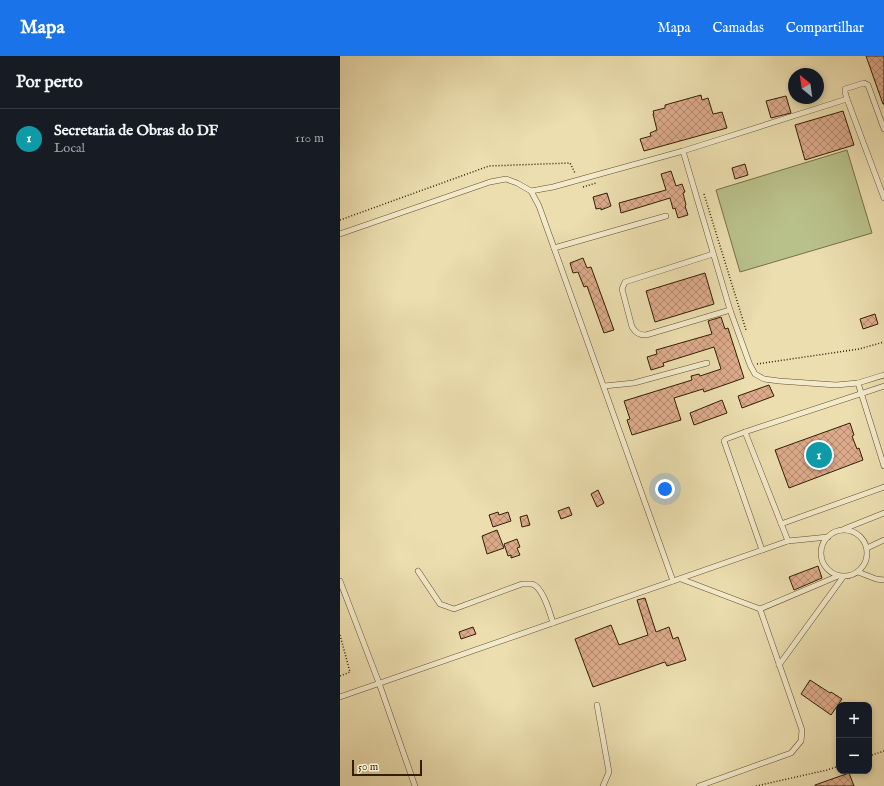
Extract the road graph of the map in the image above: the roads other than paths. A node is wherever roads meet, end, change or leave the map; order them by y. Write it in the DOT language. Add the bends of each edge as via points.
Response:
graph roads {
  1 [pos="847,100"];
  2 [pos="884,129"];
  3 [pos="683,151"];
  4 [pos="882,184"];
  5 [pos="531,191"];
  6 [pos="884,198"];
  7 [pos="666,216"];
  8 [pos="340,234"];
  9 [pos="554,248"];
  10 [pos="713,254"];
  11 [pos="730,310"];
  12 [pos="707,363"];
  13 [pos="884,375"];
  14 [pos="858,383"];
  15 [pos="604,386"];
  16 [pos="884,386"];
  17 [pos="861,393"];
  18 [pos="745,432"];
  19 [pos="884,466"];
  20 [pos="884,487"];
  21 [pos="884,513"];
  22 [pos="781,524"];
  23 [pos="843,530"];
  24 [pos="828,537"];
  25 [pos="884,540"];
  26 [pos="788,541"];
  27 [pos="867,548"];
  28 [pos="762,550"];
  29 [pos="418,570"];
  30 [pos="858,572"];
  31 [pos="841,576"];
  32 [pos="681,579"];
  33 [pos="884,580"];
  34 [pos="340,581"];
  35 [pos="674,581"];
  36 [pos="760,609"];
  37 [pos="553,623"];
  38 [pos="779,664"];
  39 [pos="379,683"];
  40 [pos="340,697"];
  41 [pos="597,705"];
  42 [pos="414,786"];
  43 [pos="603,786"];
  44 [pos="699,786"];
  1 -- 2 [label="lane" via="845,89 866,83"];
  1 -- 3 [label="lane"];
  1 -- 4 [label="lane"];
  3 -- 5 [label="lane"];
  3 -- 10 [label="lane"];
  4 -- 6 [label="lane"];
  5 -- 8 [label="lane" via="506,179 490,182"];
  5 -- 9 [label="lane"];
  7 -- 9 [label="lane"];
  9 -- 15 [label="lane"];
  10 -- 11 [label="lane"];
  10 -- 11 [label="lane" via="625,282 622,289 632,327 640,335 646,335"];
  11 -- 14 [label="lane" via="755,374 764,379 836,385"];
  12 -- 15 [label="lane" via="634,383"];
  13 -- 14 [label="lane"];
  14 -- 17 [label="lane"];
  15 -- 35 [label="lane"];
  16 -- 17 [label="lane"];
  17 -- 18 [label="lane"];
  17 -- 19 [label="lane"];
  18 -- 22 [label="lane"];
  18 -- 28 [label="lane" via="726,439 724,443"];
  20 -- 22 [label="lane"];
  21 -- 23 [label="lane"];
  22 -- 26 [label="lane"];
  23 -- 24 [label="lane"];
  23 -- 27 [label="lane" via="859,534"];
  24 -- 26 [label="lane"];
  24 -- 31 [label="lane" via="821,549 823,563 826,569"];
  25 -- 27 [label="lane"];
  26 -- 28 [label="lane"];
  27 -- 30 [label="lane" via="866,562"];
  28 -- 32 [label="lane"];
  29 -- 37 [label="lane" via="440,604 454,609 522,584 531,584 537,587 545,601"];
  30 -- 31 [label="lane"];
  30 -- 33 [label="lane"];
  31 -- 36 [label="lane"];
  31 -- 38 [label="lane"];
  32 -- 35 [label="lane"];
  32 -- 36 [label="lane"];
  34 -- 39 [label="lane"];
  35 -- 37 [label="lane"];
  36 -- 38 [label="lane"];
  37 -- 39 [label="lane"];
  38 -- 44 [label="lane" via="802,730 801,741 790,754"];
  39 -- 40 [label="lane"];
  39 -- 42 [label="lane"];
  41 -- 43 [label="lane" via="609,772"];
}
